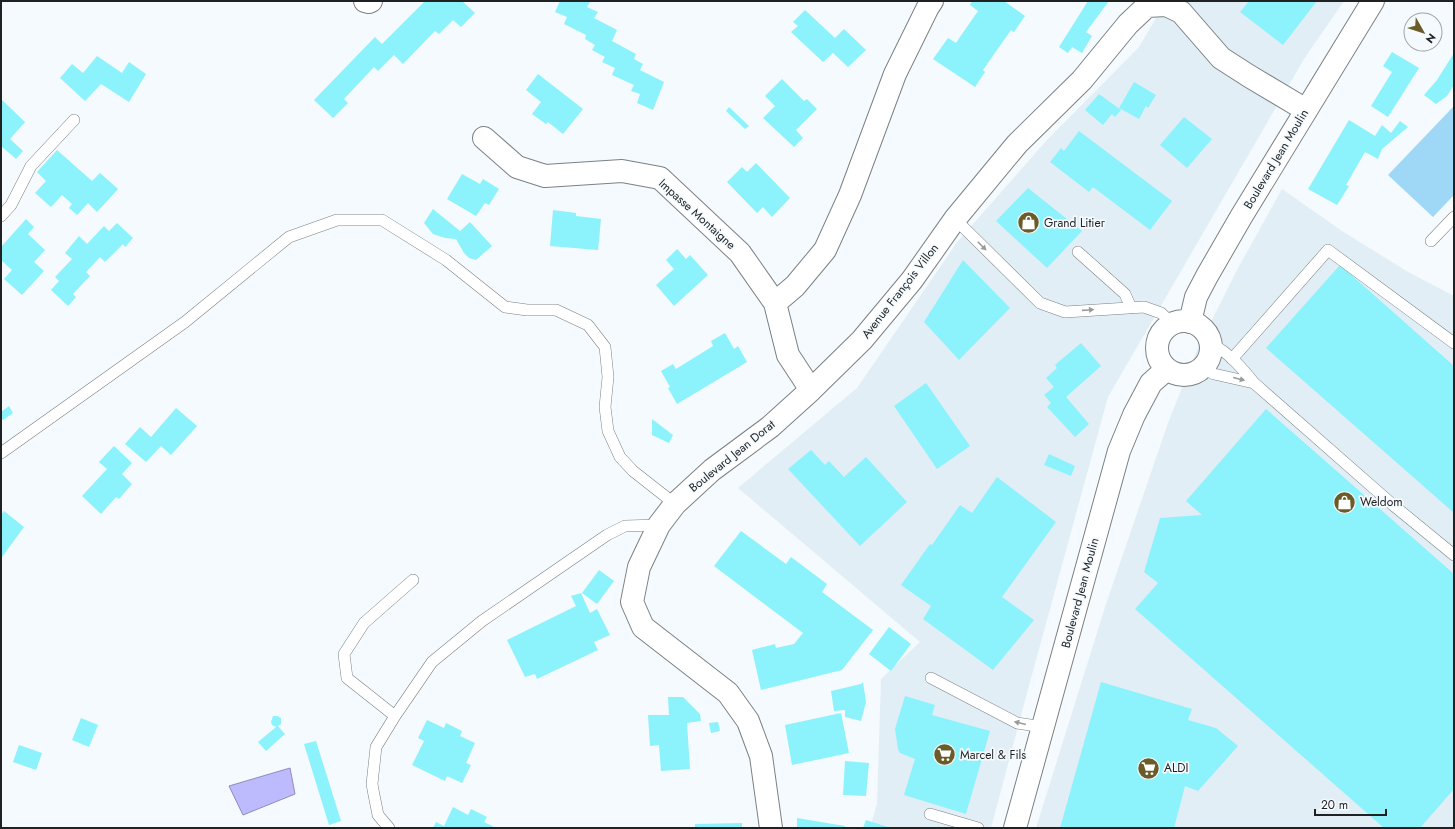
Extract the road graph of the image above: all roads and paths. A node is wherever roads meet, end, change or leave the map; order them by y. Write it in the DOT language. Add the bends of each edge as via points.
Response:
graph roads {
  1 [pos="365,1"];
  2 [pos="371,1"];
  3 [pos="932,1"];
  4 [pos="1372,1"];
  5 [pos="1306,110"];
  6 [pos="74,120"];
  7 [pos="484,138"];
  8 [pos="1,216"];
  9 [pos="1454,216"];
  10 [pos="955,219"];
  11 [pos="1430,241"];
  12 [pos="1078,252"];
  13 [pos="775,303"];
  14 [pos="1131,308"];
  15 [pos="1181,323"];
  16 [pos="1454,343"];
  17 [pos="1212,344"];
  18 [pos="1232,359"];
  19 [pos="1202,368"];
  20 [pos="1167,369"];
  21 [pos="1254,383"];
  22 [pos="811,390"];
  23 [pos="1,453"];
  24 [pos="675,504"];
  25 [pos="659,525"];
  26 [pos="1454,555"];
  27 [pos="413,580"];
  28 [pos="931,678"];
  29 [pos="394,716"];
  30 [pos="1043,727"];
  31 [pos="930,814"];
  32 [pos="389,828"];
  33 [pos="771,828"];
  34 [pos="978,828"];
  35 [pos="1015,828"];
  1 -- 2 [label="street"];
  3 -- 13 [label="street" via="895,74 850,195 825,250 795,286"];
  4 -- 5 [label="street, Boulevard Jean Moulin"];
  5 -- 10 [label="street, Avenue François Villon" via="1221,58 1181,12 1166,6 1147,6 1128,24 1082,80 1017,144"];
  5 -- 15 [label="street, Boulevard Jean Moulin"];
  6 -- 8 [label="lane" via="31,166 11,205"];
  7 -- 13 [label="street, Impasse Montaigne" via="516,167 545,176 622,171 660,178 740,253"];
  9 -- 11 [label="lane"];
  10 -- 14 [label="lane, one-way" via="1040,303 1065,312"];
  10 -- 22 [label="street, Avenue François Villon" via="912,280 862,340"];
  12 -- 14 [label="lane" via="1125,294"];
  13 -- 22 [label="street" via="788,355"];
  14 -- 15 [label="lane" via="1144,307 1161,312"];
  15 -- 17 [label="street" via="1200,326 1208,334"];
  15 -- 20 [label="street" via="1165,329 1160,336 1158,354"];
  16 -- 18 [label="lane" via="1328,250"];
  17 -- 18 [label="lane"];
  17 -- 19 [label="street" via="1211,355"];
  18 -- 21 [label="lane"];
  19 -- 20 [label="street" via="1187,375 1176,374"];
  19 -- 21 [label="lane, one-way" via="1214,374"];
  20 -- 30 [label="street, Boulevard Jean Moulin" via="1151,383 1134,415 1120,451"];
  21 -- 26 [label="lane"];
  22 -- 24 [label="street, Boulevard Jean Dorat" via="770,427 712,470"];
  23 -- 24 [label="lane" via="185,322 289,237 337,220 382,220 446,260 505,307 556,310 588,325 605,347 608,377 605,407 608,431 620,457 633,471"];
  24 -- 25 [label="street, Boulevard Jean Dorat"];
  25 -- 29 [label="lane" via="625,526 607,535 482,621 432,662"];
  25 -- 33 [label="street, Boulevard Jean Dorat" via="639,567 632,602 643,627 728,693 748,721 761,756"];
  27 -- 29 [label="lane" via="364,623 344,654 347,678"];
  30 -- 28 [label="lane, one-way" via="1017,722"];
  29 -- 32 [label="lane" via="376,747 372,784 378,815"];
  30 -- 35 [label="street, Boulevard Jean Moulin"];
  31 -- 34 [label="lane"];
}
